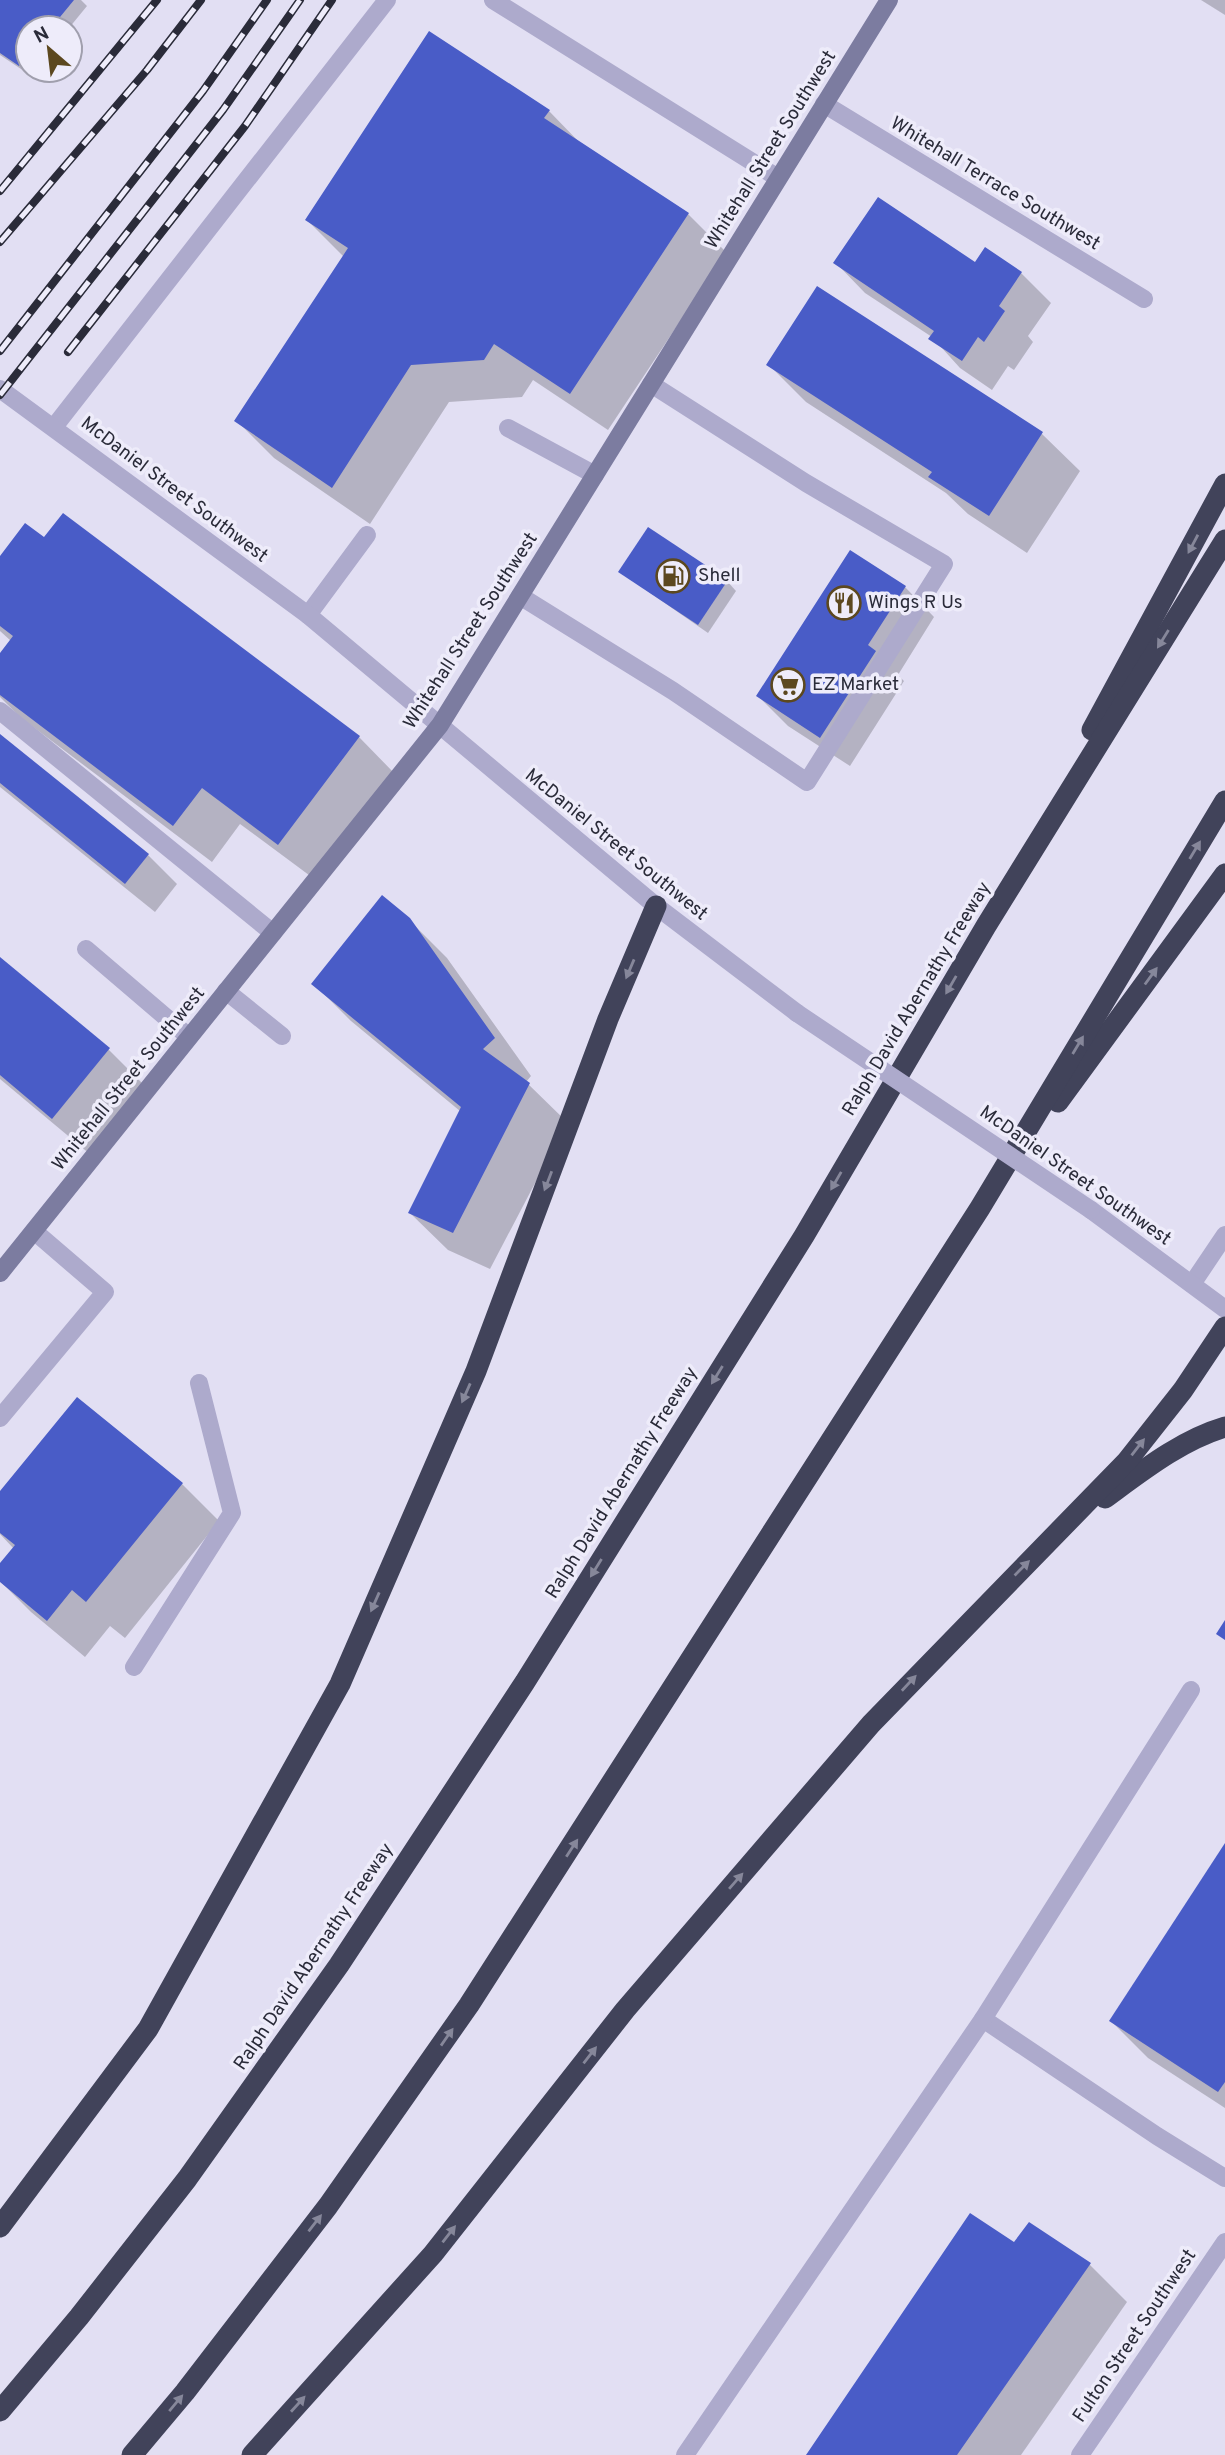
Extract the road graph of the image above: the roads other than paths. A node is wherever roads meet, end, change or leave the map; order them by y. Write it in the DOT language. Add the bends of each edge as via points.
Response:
graph roads {
  1 [pos="387,0"];
  2 [pos="493,0"];
  3 [pos="889,0"];
  4 [pos="824,104"];
  5 [pos="778,178"];
  6 [pos="1144,299"];
  7 [pos="651,384"];
  8 [pos="0,389"];
  9 [pos="54,427"];
  10 [pos="508,428"];
  11 [pos="595,475"];
  12 [pos="1225,484"];
  13 [pos="367,535"];
  14 [pos="1225,540"];
  15 [pos="520,596"];
  16 [pos="308,615"];
  17 [pos="0,711"];
  18 [pos="440,725"];
  19 [pos="1225,801"];
  20 [pos="1225,874"];
  21 [pos="656,906"];
  22 [pos="986,926"];
  23 [pos="273,933"];
  24 [pos="86,949"];
  25 [pos="226,992"];
  26 [pos="282,1036"];
  27 [pos="189,1037"];
  28 [pos="979,1208"];
  29 [pos="34,1231"];
  30 [pos="1225,1235"];
  31 [pos="0,1273"];
  32 [pos="1192,1283"];
  33 [pos="1225,1309"];
  34 [pos="1225,1327"];
  35 [pos="199,1383"];
  36 [pos="0,1419"];
  37 [pos="1225,1427"];
  38 [pos="1057,1532"];
  39 [pos="134,1667"];
  40 [pos="1191,1690"];
  41 [pos="983,2019"];
  42 [pos="1225,2178"];
  43 [pos="0,2227"];
  44 [pos="1225,2242"];
  45 [pos="0,2411"];
  46 [pos="132,2455"];
  47 [pos="252,2455"];
  48 [pos="685,2455"];
  49 [pos="1080,2455"];
  1 -- 9 [label="street"];
  2 -- 5 [label="street"];
  3 -- 4 [label="main road, Whitehall Street Southwest"];
  4 -- 5 [label="main road, Whitehall Street Southwest"];
  4 -- 6 [label="street, Whitehall Terrace Southwest"];
  5 -- 7 [label="main road, Whitehall Street Southwest"];
  7 -- 11 [label="main road, Whitehall Street Southwest"];
  7 -- 15 [label="street" via="944,564 807,782"];
  8 -- 9 [label="street, McDaniel Street Southwest"];
  9 -- 16 [label="street, McDaniel Street Southwest"];
  10 -- 11 [label="street"];
  11 -- 15 [label="main road, Whitehall Street Southwest"];
  12 -- 22 [label="highway, one-way"];
  13 -- 16 [label="street"];
  14 -- 22 [label="highway, Ralph David Abernathy Freeway, one-way"];
  15 -- 18 [label="main road, Whitehall Street Southwest"];
  16 -- 18 [label="street, McDaniel Street Southwest"];
  17 -- 23 [label="street"];
  18 -- 21 [label="street, McDaniel Street Southwest"];
  18 -- 23 [label="main road, Whitehall Street Southwest"];
  28 -- 19 [label="highway, one-way"];
  28 -- 20 [label="highway, one-way"];
  21 -- 32 [label="street, McDaniel Street Southwest, bridge" via="797,1013"];
  21 -- 43 [label="highway, one-way" via="608,1019 476,1371 340,1684 148,2029"];
  22 -- 45 [label="highway, Ralph David Abernathy Freeway, one-way" via="804,1236 525,1682 339,1965 187,2179"];
  23 -- 25 [label="main road, Whitehall Street Southwest"];
  24 -- 27 [label="street"];
  25 -- 26 [label="street"];
  25 -- 27 [label="main road, Whitehall Street Southwest"];
  27 -- 29 [label="main road, Whitehall Street Southwest"];
  46 -- 28 [label="highway, one-way" via="328,2206 469,2006"];
  29 -- 31 [label="main road, Whitehall Street Southwest"];
  29 -- 36 [label="street" via="105,1292"];
  30 -- 32 [label="street"];
  32 -- 33 [label="street, McDaniel Street Southwest"];
  38 -- 34 [label="highway, one-way" via="1126,1461 1183,1390"];
  35 -- 39 [label="street" via="232,1513"];
  37 -- 38 [label="highway" via="1164,1457"];
  47 -- 38 [label="highway, one-way" via="433,2254 625,2010 871,1724"];
  40 -- 41 [label="street"];
  41 -- 42 [label="street"];
  41 -- 48 [label="street"];
  44 -- 49 [label="street, Fulton Street Southwest"];
}
